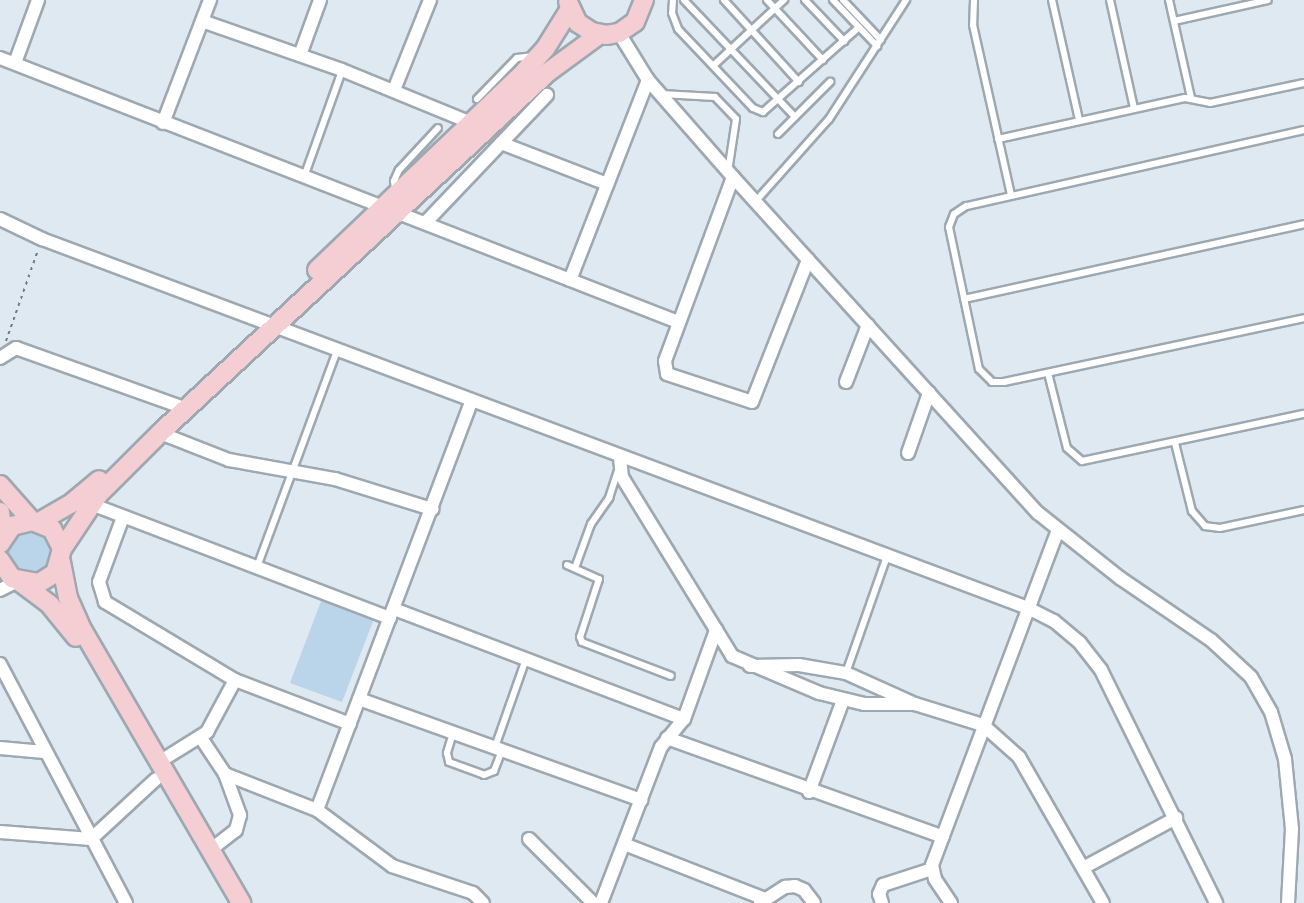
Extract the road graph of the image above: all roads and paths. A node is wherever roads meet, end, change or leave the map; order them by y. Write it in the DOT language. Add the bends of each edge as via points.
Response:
graph roads {
  1 [pos="38,0"];
  2 [pos="210,0"];
  3 [pos="320,0"];
  4 [pos="430,0"];
  5 [pos="644,0"];
  6 [pos="673,0"];
  7 [pos="684,0"];
  8 [pos="724,0"];
  9 [pos="767,0"];
  10 [pos="784,0"];
  11 [pos="805,0"];
  12 [pos="833,0"];
  13 [pos="843,0"];
  14 [pos="906,0"];
  15 [pos="975,0"];
  16 [pos="1052,0"];
  17 [pos="1110,0"];
  18 [pos="1169,0"];
  19 [pos="1268,0"];
  20 [pos="569,5"];
  21 [pos="774,8"];
  22 [pos="202,21"];
  23 [pos="1174,21"];
  24 [pos="859,27"];
  25 [pos="752,30"];
  26 [pos="619,33"];
  27 [pos="600,34"];
  28 [pos="844,41"];
  29 [pos="879,43"];
  30 [pos="731,49"];
  31 [pos="300,55"];
  32 [pos="0,58"];
  33 [pos="537,58"];
  34 [pos="823,60"];
  35 [pos="15,63"];
  36 [pos="714,65"];
  37 [pos="342,70"];
  38 [pos="648,80"];
  39 [pos="799,82"];
  40 [pos="830,82"];
  41 [pos="1304,83"];
  42 [pos="394,90"];
  43 [pos="660,94"];
  44 [pos="547,95"];
  45 [pos="1191,98"];
  46 [pos="477,99"];
  47 [pos="780,100"];
  48 [pos="1134,108"];
  49 [pos="795,117"];
  50 [pos="1079,120"];
  51 [pos="164,123"];
  52 [pos="471,123"];
  53 [pos="438,128"];
  54 [pos="1304,130"];
  55 [pos="778,134"];
  56 [pos="998,139"];
  57 [pos="501,143"];
  58 [pos="730,175"];
  59 [pos="304,177"];
  60 [pos="607,184"];
  61 [pos="397,194"];
  62 [pos="1011,195"];
  63 [pos="754,202"];
  64 [pos="390,210"];
  65 [pos="0,219"];
  66 [pos="425,223"];
  67 [pos="1304,224"];
  68 [pos="42,239"];
  69 [pos="808,260"];
  70 [pos="570,280"];
  71 [pos="964,299"];
  72 [pos="1304,318"];
  73 [pos="678,322"];
  74 [pos="268,325"];
  75 [pos="868,325"];
  76 [pos="337,351"];
  77 [pos="1,356"];
  78 [pos="1048,373"];
  79 [pos="846,382"];
  80 [pos="929,393"];
  81 [pos="471,402"];
  82 [pos="179,406"];
  83 [pos="1304,414"];
  84 [pos="160,433"];
  85 [pos="1175,443"];
  86 [pos="908,453"];
  87 [pos="619,463"];
  88 [pos="290,472"];
  89 [pos="0,485"];
  90 [pos="91,504"];
  91 [pos="432,509"];
  92 [pos="1304,510"];
  93 [pos="0,512"];
  94 [pos="123,516"];
  95 [pos="36,521"];
  96 [pos="1058,530"];
  97 [pos="2,540"];
  98 [pos="62,556"];
  99 [pos="887,556"];
  100 [pos="0,560"];
  101 [pos="567,566"];
  102 [pos="257,567"];
  103 [pos="575,568"];
  104 [pos="19,582"];
  105 [pos="0,590"];
  106 [pos="1028,608"];
  107 [pos="392,613"];
  108 [pos="716,630"];
  109 [pos="526,659"];
  110 [pos="0,664"];
  111 [pos="750,666"];
  112 [pos="846,674"];
  113 [pos="671,676"];
  114 [pos="235,680"];
  115 [pos="359,699"];
  116 [pos="843,700"];
  117 [pos="915,704"];
  118 [pos="684,719"];
  119 [pos="350,724"];
  120 [pos="983,725"];
  121 [pos="453,732"];
  122 [pos="201,738"];
  123 [pos="667,738"];
  124 [pos="0,748"];
  125 [pos="498,749"];
  126 [pos="44,752"];
  127 [pos="157,771"];
  128 [pos="225,774"];
  129 [pos="808,792"];
  130 [pos="640,800"];
  131 [pos="317,810"];
  132 [pos="1176,818"];
  133 [pos="0,832"];
  134 [pos="943,837"];
  135 [pos="91,839"];
  136 [pos="529,839"];
  137 [pos="624,844"];
  138 [pos="210,850"];
  139 [pos="1083,868"];
  140 [pos="932,869"];
  141 [pos="763,901"];
  142 [pos="126,903"];
  143 [pos="228,903"];
  144 [pos="241,903"];
  145 [pos="483,903"];
  146 [pos="593,903"];
  147 [pos="601,903"];
  148 [pos="814,903"];
  149 [pos="882,903"];
  150 [pos="951,903"];
  151 [pos="1102,903"];
  152 [pos="1216,903"];
  153 [pos="1288,903"];
  1 -- 35 [label="street"];
  2 -- 22 [label="street"];
  3 -- 31 [label="street"];
  4 -- 42 [label="street"];
  5 -- 26 [label="street" via="635,22"];
  6 -- 36 [label="lane" via="672,13 678,29"];
  7 -- 30 [label="lane"];
  8 -- 25 [label="lane"];
  9 -- 21 [label="lane"];
  10 -- 21 [label="lane"];
  11 -- 28 [label="lane"];
  12 -- 24 [label="lane"];
  13 -- 29 [label="lane"];
  14 -- 29 [label="lane"];
  15 -- 56 [label="lane" via="972,16"];
  16 -- 50 [label="lane"];
  17 -- 48 [label="lane"];
  18 -- 23 [label="lane"];
  19 -- 23 [label="lane"];
  20 -- 27 [label="street" via="585,28"];
  20 -- 33 [label="street"];
  21 -- 25 [label="lane"];
  21 -- 34 [label="lane"];
  22 -- 31 [label="street"];
  22 -- 51 [label="street"];
  23 -- 45 [label="lane"];
  24 -- 28 [label="lane"];
  24 -- 29 [label="lane"];
  25 -- 30 [label="lane"];
  25 -- 39 [label="lane"];
  26 -- 27 [label="street"];
  26 -- 38 [label="street"];
  27 -- 64 [label="street" via="547,73"];
  28 -- 34 [label="lane"];
  29 -- 63 [label="lane" via="819,133"];
  30 -- 36 [label="lane"];
  30 -- 47 [label="lane"];
  31 -- 37 [label="street"];
  32 -- 35 [label="street"];
  33 -- 46 [label="lane" via="517,58"];
  33 -- 52 [label="street"];
  34 -- 39 [label="lane"];
  35 -- 51 [label="street"];
  36 -- 47 [label="lane" via="758,111 768,111"];
  37 -- 42 [label="street"];
  37 -- 59 [label="lane"];
  38 -- 43 [label="street"];
  38 -- 60 [label="street"];
  39 -- 47 [label="lane"];
  40 -- 49 [label="lane"];
  41 -- 45 [label="lane" via="1210,103"];
  42 -- 52 [label="street"];
  43 -- 58 [label="street"];
  43 -- 58 [label="lane" via="715,97 736,119"];
  44 -- 57 [label="street"];
  45 -- 48 [label="lane"];
  47 -- 49 [label="lane"];
  48 -- 50 [label="lane"];
  49 -- 55 [label="lane"];
  50 -- 56 [label="lane"];
  51 -- 59 [label="street"];
  52 -- 61 [label="street"];
  53 -- 61 [label="lane" via="395,175"];
  54 -- 62 [label="lane"];
  56 -- 62 [label="lane"];
  57 -- 60 [label="street"];
  57 -- 66 [label="street"];
  58 -- 63 [label="street"];
  58 -- 73 [label="street"];
  59 -- 64 [label="street"];
  60 -- 70 [label="street"];
  61 -- 64 [label="street"];
  62 -- 71 [label="lane" via="966,206 951,218 950,232"];
  63 -- 69 [label="street"];
  64 -- 66 [label="street"];
  64 -- 74 [label="street"];
  65 -- 68 [label="street"];
  66 -- 70 [label="street"];
  67 -- 71 [label="lane"];
  68 -- 74 [label="street"];
  68 -- 77 [label="path"];
  69 -- 73 [label="street" via="752,402 667,374 663,365"];
  69 -- 75 [label="street"];
  70 -- 73 [label="street"];
  71 -- 78 [label="lane" via="980,369 987,379 998,383"];
  72 -- 78 [label="lane"];
  74 -- 76 [label="street"];
  74 -- 82 [label="street"];
  74 -- 84 [label="street"];
  75 -- 79 [label="street"];
  75 -- 80 [label="street"];
  76 -- 81 [label="street"];
  76 -- 88 [label="lane"];
  77 -- 82 [label="street" via="16,348"];
  78 -- 85 [label="lane" via="1067,448 1077,459 1094,460"];
  80 -- 86 [label="street"];
  80 -- 96 [label="street"];
  81 -- 87 [label="street"];
  81 -- 91 [label="street"];
  82 -- 95 [label="street" via="84,494"];
  83 -- 85 [label="lane"];
  84 -- 88 [label="street" via="229,460"];
  84 -- 90 [label="street"];
  85 -- 92 [label="lane" via="1192,511 1205,526 1220,528"];
  87 -- 99 [label="street"];
  87 -- 103 [label="lane" via="609,498 591,524"];
  87 -- 108 [label="street"];
  88 -- 91 [label="street" via="358,485"];
  88 -- 102 [label="lane"];
  89 -- 95 [label="street"];
  90 -- 94 [label="street"];
  90 -- 98 [label="street"];
  91 -- 107 [label="street"];
  93 -- 97 [label="street"];
  94 -- 102 [label="street"];
  94 -- 114 [label="street" via="99,582 105,602"];
  95 -- 97 [label="street" via="12,526"];
  95 -- 98 [label="street" via="52,529"];
  96 -- 106 [label="street"];
  96 -- 153 [label="street" via="1211,640 1259,688 1276,725 1290,794"];
  98 -- 104 [label="street" via="44,581"];
  98 -- 127 [label="street" via="77,621"];
  99 -- 106 [label="street"];
  99 -- 112 [label="lane"];
  100 -- 104 [label="street" via="7,574"];
  101 -- 103 [label="lane"];
  102 -- 107 [label="street"];
  103 -- 113 [label="lane" via="597,576 600,583 580,637 582,642"];
  104 -- 105 [label="street"];
  104 -- 127 [label="street" via="50,604 67,624"];
  106 -- 120 [label="street"];
  106 -- 132 [label="street" via="1068,632 1101,670"];
  107 -- 109 [label="street"];
  107 -- 115 [label="street"];
  108 -- 111 [label="street" via="728,653"];
  108 -- 118 [label="street"];
  109 -- 118 [label="street"];
  109 -- 125 [label="lane"];
  110 -- 126 [label="street"];
  111 -- 112 [label="street" via="799,665"];
  111 -- 116 [label="street"];
  112 -- 117 [label="street"];
  114 -- 119 [label="street"];
  114 -- 122 [label="street"];
  115 -- 119 [label="street"];
  115 -- 121 [label="street"];
  116 -- 117 [label="street"];
  116 -- 129 [label="street"];
  117 -- 120 [label="street"];
  118 -- 123 [label="street"];
  119 -- 131 [label="street"];
  120 -- 134 [label="street"];
  120 -- 139 [label="street" via="1019,757"];
  121 -- 125 [label="street"];
  121 -- 125 [label="lane" via="447,756 452,764 490,775"];
  122 -- 127 [label="street"];
  122 -- 128 [label="street"];
  123 -- 129 [label="street"];
  123 -- 130 [label="street"];
  124 -- 126 [label="street"];
  125 -- 130 [label="street"];
  126 -- 135 [label="street"];
  127 -- 135 [label="street"];
  127 -- 138 [label="street"];
  127 -- 143 [label="street"];
  128 -- 131 [label="street"];
  128 -- 138 [label="street" via="238,807 239,823 230,836"];
  129 -- 134 [label="street"];
  130 -- 137 [label="street"];
  131 -- 145 [label="street" via="392,866 468,891"];
  132 -- 139 [label="street"];
  132 -- 152 [label="street"];
  133 -- 135 [label="street"];
  134 -- 140 [label="street"];
  135 -- 142 [label="street"];
  136 -- 146 [label="street"];
  137 -- 141 [label="street"];
  137 -- 147 [label="street"];
  138 -- 144 [label="street"];
  139 -- 151 [label="street"];
  140 -- 149 [label="street" via="883,885 879,894"];
  140 -- 150 [label="street"];
  141 -- 148 [label="street" via="785,887 795,886 804,890"];
}
